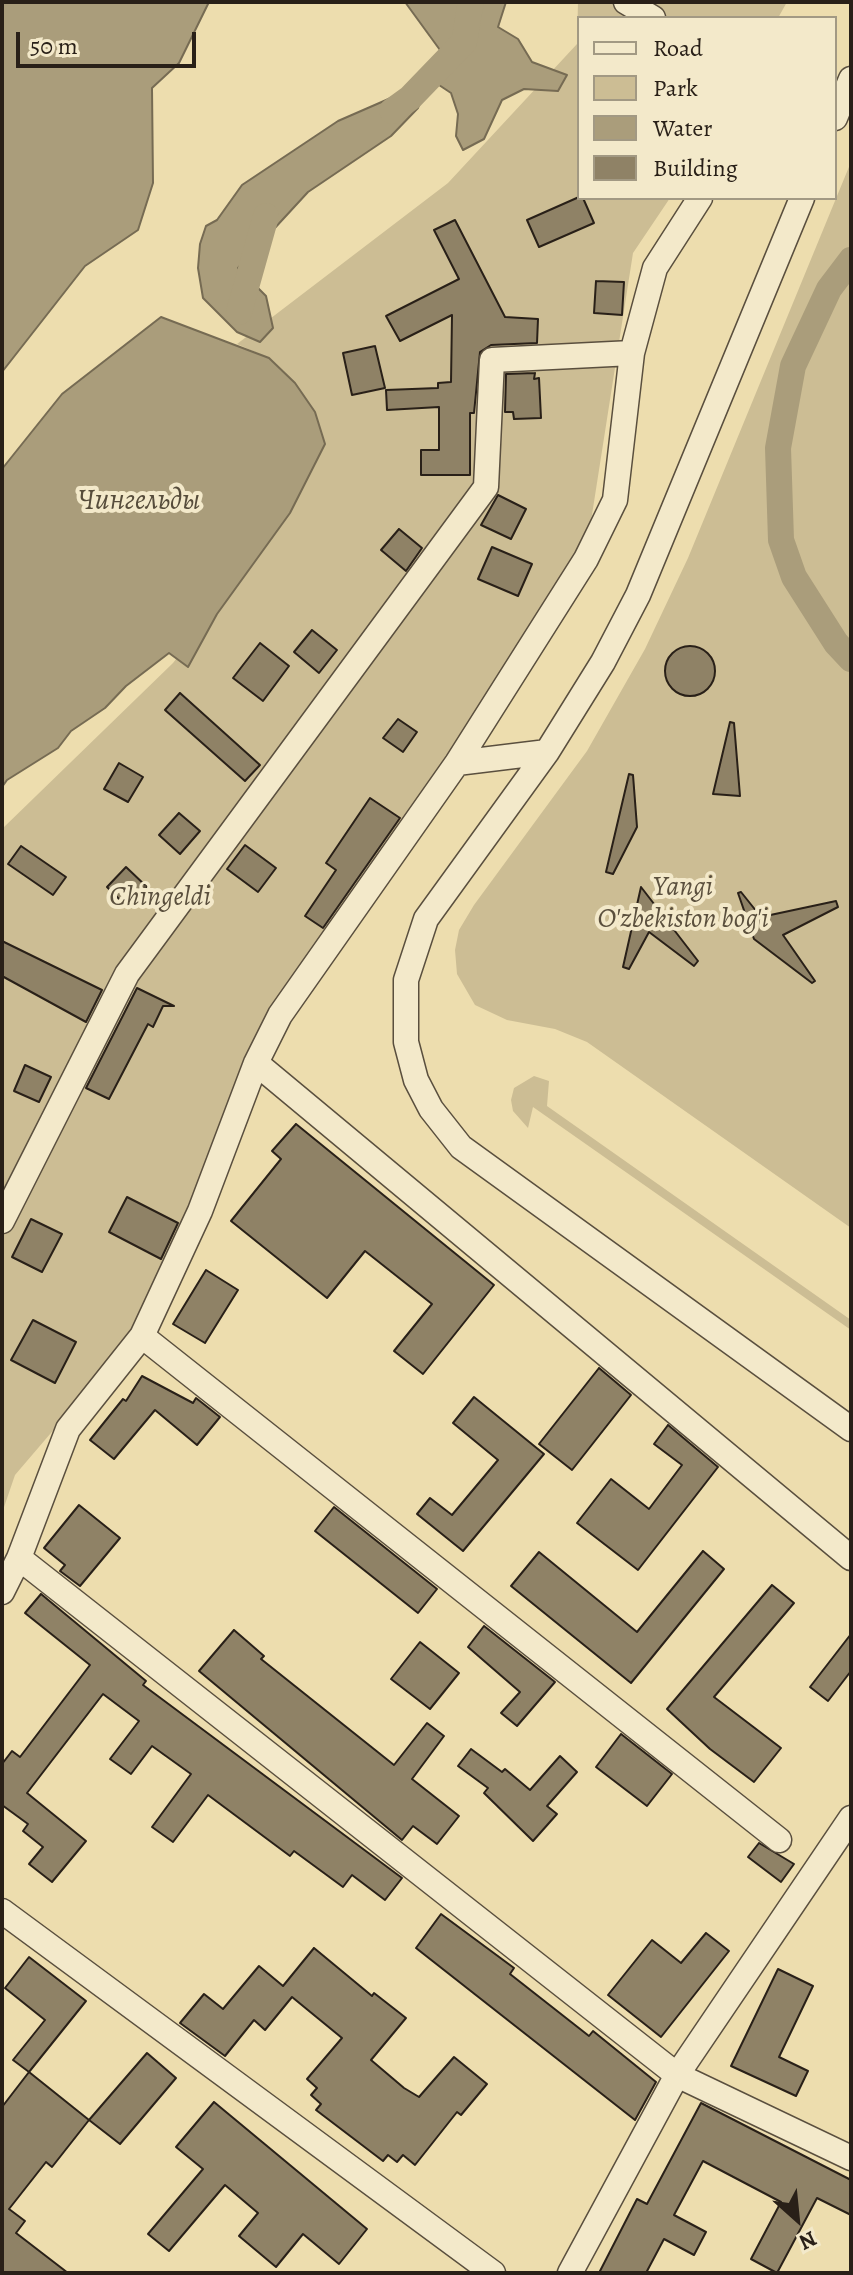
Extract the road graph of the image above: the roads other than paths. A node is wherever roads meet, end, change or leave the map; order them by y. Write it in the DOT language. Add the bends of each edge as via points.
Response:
graph roads {
  1 [pos="626,2"];
  2 [pos="650,16"];
  3 [pos="851,79"];
  4 [pos="837,111"];
  5 [pos="699,200"];
  6 [pos="801,200"];
  7 [pos="632,353"];
  8 [pos="547,752"];
  9 [pos="457,763"];
  10 [pos="256,1063"];
  11 [pos="2,1221"];
  12 [pos="142,1336"];
  13 [pos="851,1429"];
  14 [pos="19,1558"];
  15 [pos="851,1558"];
  16 [pos="2,1592"];
  17 [pos="851,1817"];
  18 [pos="779,1840"];
  19 [pos="2,1911"];
  20 [pos="677,2075"];
  21 [pos="851,2158"];
  22 [pos="493,2273"];
  23 [pos="570,2273"];
  1 -- 2 [label="street"];
  3 -- 4 [label="street"];
  5 -- 7 [label="street" via="655,268"];
  6 -- 8 [label="street" via="638,595"];
  7 -- 9 [label="street" via="615,500 586,559"];
  7 -- 11 [label="street" via="492,360 486,487 127,974"];
  8 -- 9 [label="street"];
  8 -- 13 [label="street" via="426,919 406,980 406,1042 416,1080 461,1147 485,1167"];
  9 -- 10 [label="street" via="280,1015"];
  10 -- 12 [label="street" via="200,1211"];
  10 -- 15 [label="street"];
  12 -- 14 [label="street" via="68,1429"];
  12 -- 18 [label="street"];
  14 -- 16 [label="street"];
  14 -- 20 [label="street"];
  17 -- 20 [label="street"];
  19 -- 22 [label="street"];
  20 -- 21 [label="street"];
  20 -- 23 [label="street"];
}
